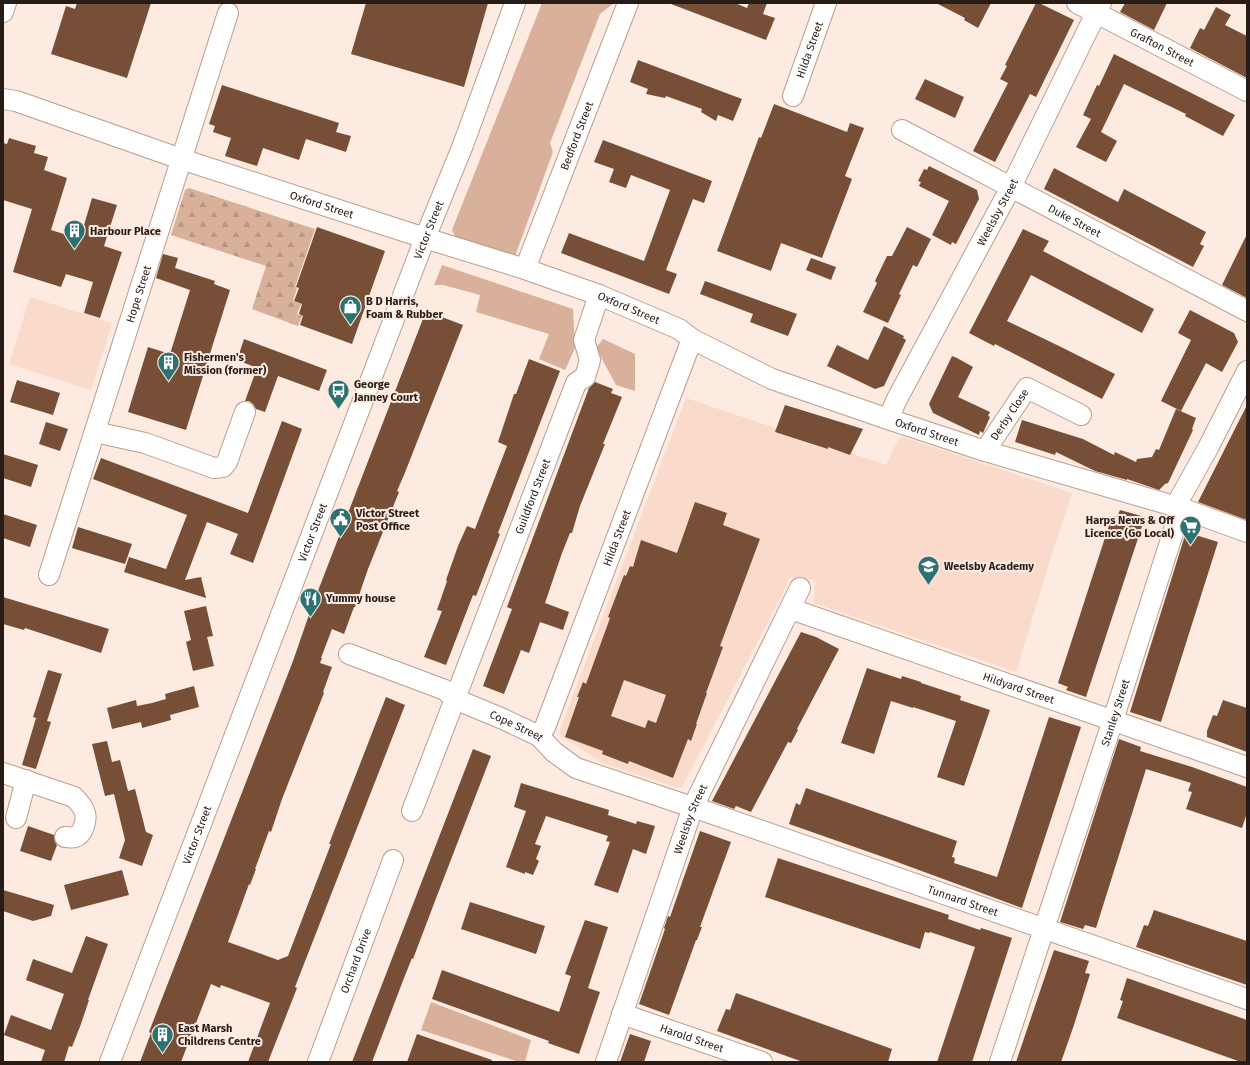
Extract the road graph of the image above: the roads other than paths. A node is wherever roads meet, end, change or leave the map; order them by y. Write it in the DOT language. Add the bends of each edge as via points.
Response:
graph roads {
  1 [pos="6,3"];
  2 [pos="515,3"];
  3 [pos="628,3"];
  4 [pos="826,3"];
  5 [pos="1077,3"];
  6 [pos="1098,8"];
  7 [pos="3,12"];
  8 [pos="228,13"];
  9 [pos="1247,91"];
  10 [pos="793,96"];
  11 [pos="3,99"];
  12 [pos="902,130"];
  13 [pos="181,158"];
  14 [pos="1011,187"];
  15 [pos="425,238"];
  16 [pos="525,269"];
  17 [pos="599,295"];
  18 [pos="1247,311"];
  19 [pos="692,339"];
  20 [pos="1247,371"];
  21 [pos="245,412"];
  22 [pos="1081,415"];
  23 [pos="888,419"];
  24 [pos="95,432"];
  25 [pos="985,451"];
  26 [pos="1180,508"];
  27 [pos="1247,532"];
  28 [pos="49,575"];
  29 [pos="800,588"];
  30 [pos="791,609"];
  31 [pos="349,654"];
  32 [pos="455,699"];
  33 [pos="1113,720"];
  34 [pos="539,736"];
  35 [pos="1247,767"];
  36 [pos="3,773"];
  37 [pos="26,780"];
  38 [pos="686,805"];
  39 [pos="412,811"];
  40 [pos="16,818"];
  41 [pos="65,837"];
  42 [pos="393,860"];
  43 [pos="1043,928"];
  44 [pos="1247,999"];
  45 [pos="622,1014"];
  46 [pos="110,1062"];
  47 [pos="318,1062"];
  48 [pos="606,1062"];
  49 [pos="762,1062"];
  50 [pos="1000,1062"];
  1 -- 7 [label="street"];
  2 -- 15 [label="street, Victor Street" via="463,145"];
  3 -- 16 [label="street, Bedford Street"];
  4 -- 10 [label="street, Hilda Street"];
  5 -- 6 [label="street, Grafton Street"];
  6 -- 9 [label="street, Grafton Street"];
  6 -- 14 [label="street, Weelsby Street"];
  8 -- 13 [label="street, Hope Street"];
  11 -- 13 [label="street, Oxford Street" via="16,101"];
  12 -- 14 [label="street, Duke Street"];
  13 -- 15 [label="street, Oxford Street"];
  13 -- 24 [label="street, Hope Street"];
  14 -- 18 [label="street, Duke Street"];
  14 -- 23 [label="street, Weelsby Street"];
  15 -- 16 [label="street, Oxford Street"];
  15 -- 46 [label="street, Victor Street"];
  16 -- 17 [label="street, Oxford Street"];
  17 -- 19 [label="street, Oxford Street" via="679,330"];
  17 -- 32 [label="street, Guildford Street" via="584,340 590,360 585,377 576,383"];
  19 -- 23 [label="street, Oxford Street" via="772,379"];
  19 -- 34 [label="street, Hilda Street" via="548,719"];
  20 -- 26 [label="street, Stanley Street" via="1180,498"];
  21 -- 24 [label="street" via="223,467 214,468 145,443"];
  22 -- 25 [label="street, Derby Close" via="1027,388"];
  23 -- 25 [label="street, Oxford Street"];
  24 -- 28 [label="street, Hope Street"];
  25 -- 26 [label="street, Oxford Street"];
  26 -- 27 [label="street, Oxford Street"];
  26 -- 33 [label="street, Stanley Street"];
  29 -- 30 [label="street, Weelsby Street"];
  30 -- 33 [label="street, Hildyard Street"];
  30 -- 38 [label="street, Weelsby Street"];
  31 -- 32 [label="street, Cope Street" via="445,690"];
  32 -- 34 [label="street, Cope Street"];
  32 -- 39 [label="street"];
  33 -- 35 [label="street, Hildyard Street"];
  33 -- 43 [label="street, Stanley Street"];
  34 -- 38 [label="street, Cope Street" via="554,752 576,768"];
  36 -- 37 [label="street"];
  37 -- 40 [label="street"];
  37 -- 41 [label="street" via="74,797 81,806 85,820 80,834 74,838"];
  38 -- 43 [label="street, Tunnard Street"];
  38 -- 45 [label="street, Weelsby Street"];
  42 -- 47 [label="street, Orchard Drive"];
  43 -- 44 [label="street, Tunnard Street"];
  43 -- 50 [label="street, Stanley Street"];
  45 -- 48 [label="street, Weelsby Street"];
  45 -- 49 [label="street, Harold Street"];
}
